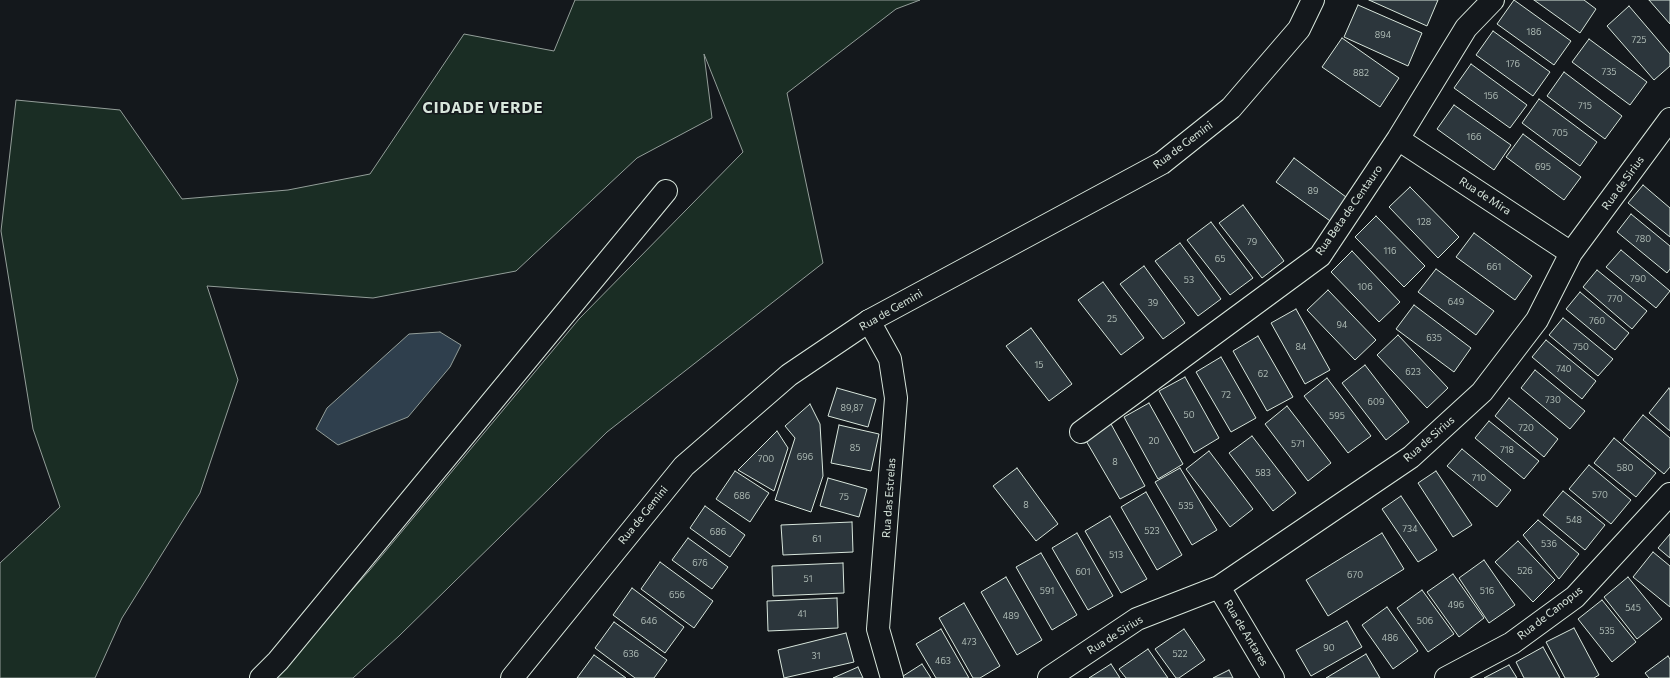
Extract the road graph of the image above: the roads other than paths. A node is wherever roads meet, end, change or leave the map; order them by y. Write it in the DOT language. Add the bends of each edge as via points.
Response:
graph roads {
  1 [pos="1313,0"];
  2 [pos="1492,0"];
  3 [pos="1670,119"];
  4 [pos="1398,139"];
  5 [pos="666,191"];
  6 [pos="1571,253"];
  7 [pos="869,321"];
  8 [pos="1080,432"];
  9 [pos="1670,494"];
  10 [pos="1219,587"];
  11 [pos="260,678"];
  12 [pos="512,678"];
  13 [pos="892,678"];
  14 [pos="1049,678"];
  15 [pos="1273,678"];
  16 [pos="1446,678"];
  1 -- 7 [label="street, Rua de Gemini" via="1299,29 1231,108 1162,163"];
  2 -- 4 [label="street, Rua Beta de Centauro" via="1466,28"];
  3 -- 6 [label="street, Rua de Sirius"];
  4 -- 6 [label="street, Rua de Mira"];
  4 -- 8 [label="street, Rua Beta de Centauro" via="1320,256"];
  5 -- 11 [label="street" via="278,661"];
  6 -- 10 [label="street, Rua de Sirius" via="1537,320 1482,392 1411,457"];
  7 -- 12 [label="street, Rua de Gemini" via="789,375 684,466"];
  7 -- 13 [label="street, Rua das Estrelas" via="890,359 896,398 878,629"];
  9 -- 16 [label="street, Rua de Canopus" via="1576,596 1512,643"];
  10 -- 14 [label="street, Rua de Sirius" via="1137,620"];
  10 -- 15 [label="street, Rua de Antares"];
}
